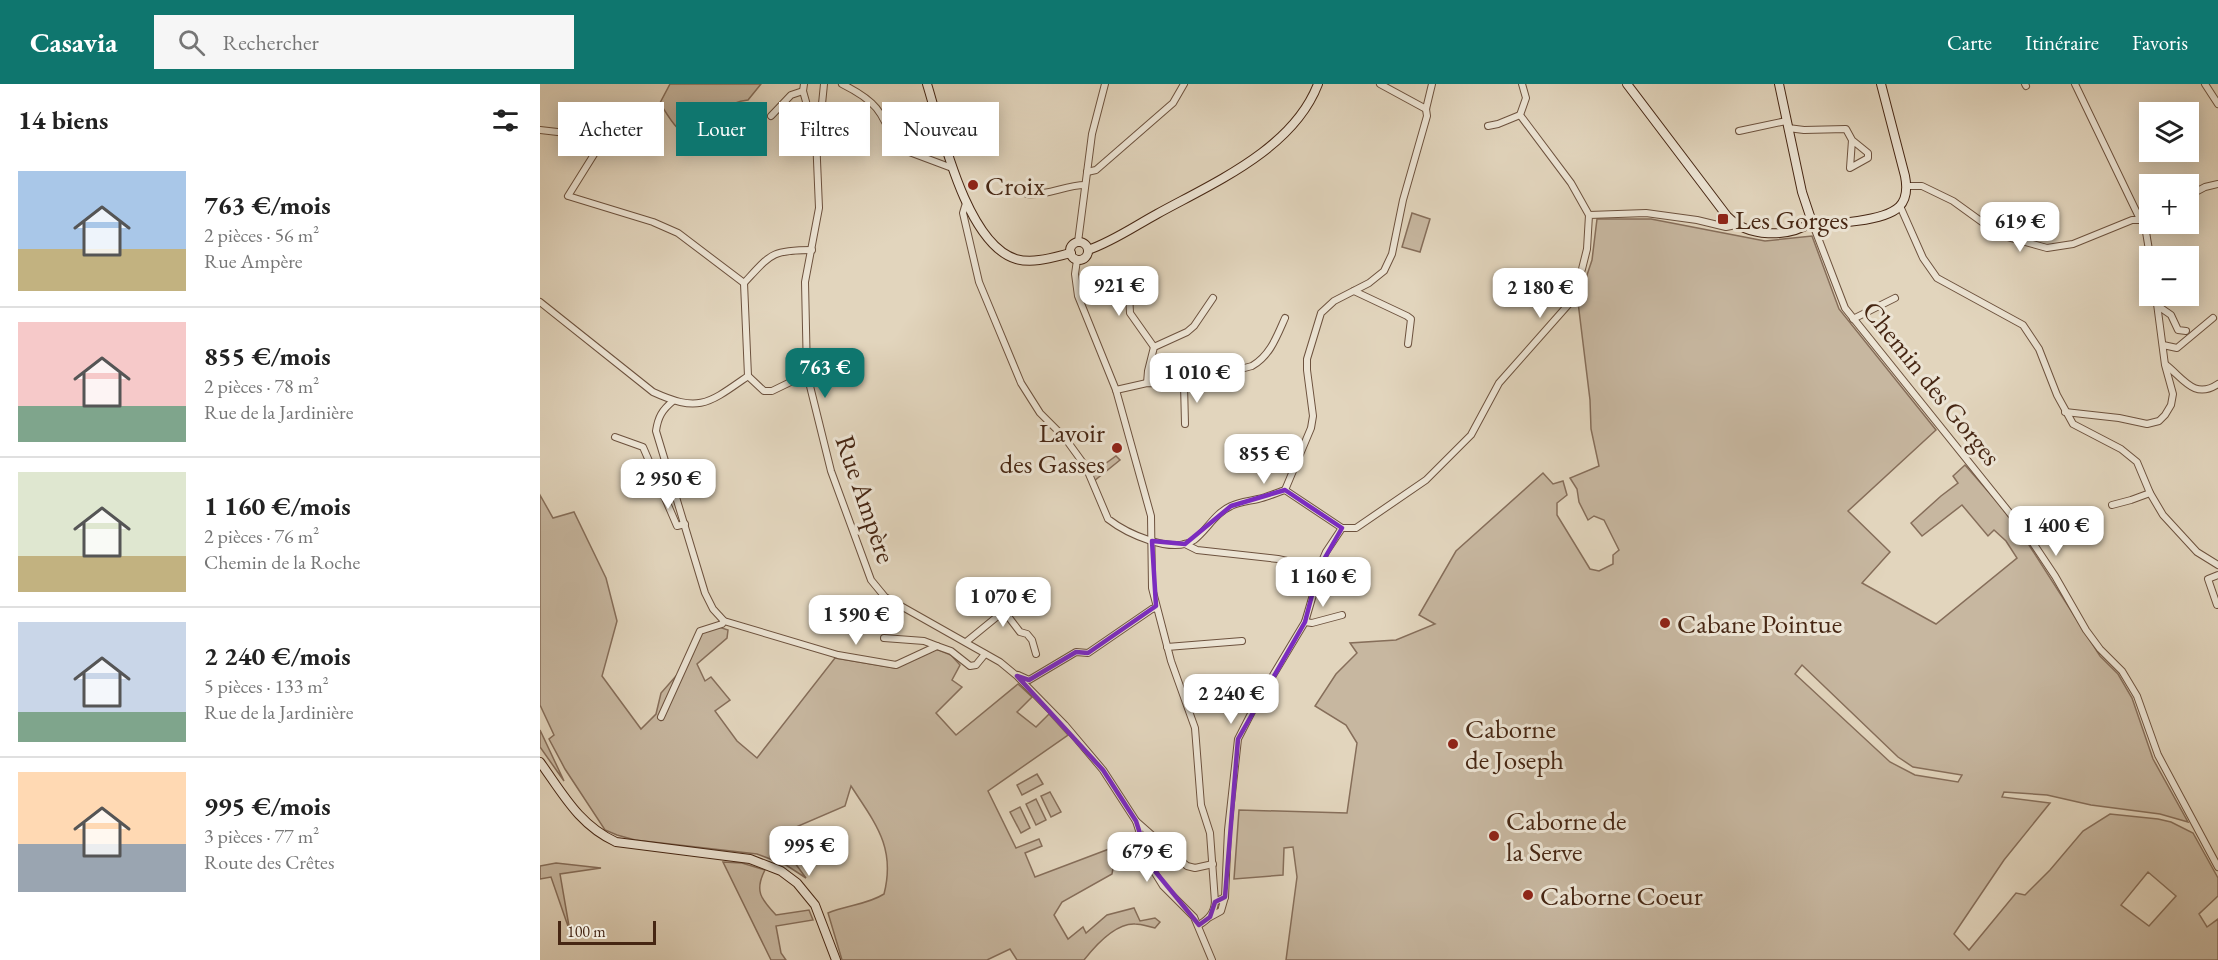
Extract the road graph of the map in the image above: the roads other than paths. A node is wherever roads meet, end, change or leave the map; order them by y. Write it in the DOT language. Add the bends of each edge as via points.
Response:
graph roads {
  1 [pos="824,84"];
  2 [pos="842,84"];
  3 [pos="927,84"];
  4 [pos="1105,84"];
  5 [pos="1184,84"];
  6 [pos="1318,84"];
  7 [pos="1380,84"];
  8 [pos="1432,84"];
  9 [pos="1522,84"];
  10 [pos="1627,84"];
  11 [pos="1779,84"];
  12 [pos="1881,84"];
  13 [pos="2076,84"];
  14 [pos="2205,84"];
  15 [pos="803,86"];
  16 [pos="822,102"];
  17 [pos="2218,104"];
  18 [pos="1426,110"];
  19 [pos="1520,115"];
  20 [pos="771,116"];
  21 [pos="1787,124"];
  22 [pos="1488,126"];
  23 [pos="540,130"];
  24 [pos="1804,130"];
  25 [pos="1739,131"];
  26 [pos="1791,140"];
  27 [pos="1852,140"];
  28 [pos="952,168"];
  29 [pos="1087,172"];
  30 [pos="2218,184"];
  31 [pos="1085,185"];
  32 [pos="1907,186"];
  33 [pos="2199,190"];
  34 [pos="1027,194"];
  35 [pos="966,202"];
  36 [pos="1900,206"];
  37 [pos="1589,214"];
  38 [pos="2139,215"];
  39 [pos="2139,219"];
  40 [pos="1812,222"];
  41 [pos="1736,225"];
  42 [pos="1078,242"];
  43 [pos="812,250"];
  44 [pos="1088,250"];
  45 [pos="1074,256"];
  46 [pos="1128,273"];
  47 [pos="744,283"];
  48 [pos="1354,291"];
  49 [pos="1213,298"];
  50 [pos="1895,298"];
  51 [pos="540,302"];
  52 [pos="2158,306"];
  53 [pos="1285,318"];
  54 [pos="2213,318"];
  55 [pos="1853,319"];
  56 [pos="2186,331"];
  57 [pos="1408,344"];
  58 [pos="2163,345"];
  59 [pos="1154,347"];
  60 [pos="2166,364"];
  61 [pos="807,374"];
  62 [pos="748,376"];
  63 [pos="1147,383"];
  64 [pos="1184,384"];
  65 [pos="2218,384"];
  66 [pos="1116,390"];
  67 [pos="673,401"];
  68 [pos="2065,412"];
  69 [pos="1185,424"];
  70 [pos="615,437"];
  71 [pos="1284,490"];
  72 [pos="2150,493"];
  73 [pos="2112,505"];
  74 [pos="685,524"];
  75 [pos="1342,528"];
  76 [pos="1152,541"];
  77 [pos="1185,543"];
  78 [pos="2218,565"];
  79 [pos="1319,568"];
  80 [pos="2218,575"];
  81 [pos="2217,605"];
  82 [pos="1156,608"];
  83 [pos="1342,615"];
  84 [pos="724,621"];
  85 [pos="1305,622"];
  86 [pos="884,638"];
  87 [pos="1242,641"];
  88 [pos="966,642"];
  89 [pos="937,646"];
  90 [pos="1167,647"];
  91 [pos="985,654"];
  92 [pos="1036,654"];
  93 [pos="1017,676"];
  94 [pos="662,717"];
  95 [pos="540,762"];
  96 [pos="1136,821"];
  97 [pos="1213,864"];
  98 [pos="2218,867"];
  99 [pos="1225,897"];
  100 [pos="1215,902"];
  101 [pos="1210,917"];
  102 [pos="1199,925"];
  103 [pos="836,960"];
  104 [pos="1212,960"];
  1 -- 16 [label="street"];
  2 -- 28 [label="street" via="866,96 883,116 896,147"];
  3 -- 28 [label="street"];
  4 -- 29 [label="street"];
  5 -- 29 [label="street" via="1173,102 1096,170"];
  6 -- 44 [label="street" via="1310,104 1266,149 1202,189"];
  7 -- 18 [label="street"];
  8 -- 18 [label="street"];
  9 -- 19 [label="street" via="1526,98"];
  10 -- 41 [label="street"];
  11 -- 21 [label="street"];
  12 -- 32 [label="street"];
  13 -- 38 [label="street"];
  14 -- 17 [label="street"];
  15 -- 20 [label="street"];
  15 -- 43 [label="street, Rue Ampère" via="816,137 819,208"];
  18 -- 48 [label="street" via="1392,254 1384,271"];
  19 -- 22 [label="street"];
  19 -- 37 [label="street"];
  21 -- 24 [label="street"];
  21 -- 25 [label="street"];
  21 -- 26 [label="street"];
  23 -- 47 [label="street" via="581,133 603,140 568,196 678,233"];
  24 -- 26 [label="street"];
  24 -- 27 [label="street" via="1845,129"];
  26 -- 40 [label="street"];
  28 -- 35 [label="street"];
  29 -- 31 [label="street"];
  30 -- 33 [label="street"];
  31 -- 34 [label="street"];
  31 -- 42 [label="street"];
  32 -- 36 [label="street"];
  32 -- 39 [label="street" via="1922,186 1953,201 2000,235 2047,248 2073,244"];
  35 -- 45 [label="street" via="1003,253 1028,261"];
  35 -- 76 [label="street" via="963,213 979,282 1006,351 1033,404 1086,466 1108,519"];
  36 -- 40 [label="street" via="1886,215 1828,224"];
  36 -- 68 [label="street" via="1923,258 1937,278 2023,325 2032,336"];
  37 -- 41 [label="street" via="1646,213 1725,227"];
  37 -- 75 [label="street" via="1587,249 1568,304 1499,383 1471,435 1426,480 1356,528"];
  40 -- 41 [label="street" via="1803,229 1762,234"];
  40 -- 55 [label="street, Chemin des Gorges" via="1840,299"];
  42 -- 44 [label="street"];
  42 -- 45 [label="street" via="1073,245"];
  43 -- 47 [label="street" via="773,254"];
  43 -- 61 [label="street, Rue Ampère" via="805,282"];
  44 -- 45 [label="street" via="1085,258"];
  45 -- 66 [label="street" via="1078,296"];
  46 -- 59 [label="street" via="1130,313"];
  47 -- 62 [label="street"];
  48 -- 57 [label="street" via="1411,319"];
  48 -- 71 [label="street" via="1334,301 1321,314 1306,369 1313,416 1311,428"];
  49 -- 59 [label="street" via="1187,332"];
  50 -- 55 [label="street"];
  51 -- 67 [label="street" via="653,392"];
  52 -- 56 [label="street" via="2170,315 2178,330"];
  52 -- 58 [label="street"];
  53 -- 64 [label="street" via="1274,344 1260,362"];
  54 -- 58 [label="street" via="2177,348"];
  55 -- 98 [label="street, Chemin des Gorges" via="2029,537 2086,630 2122,671 2141,703 2158,755"];
  58 -- 60 [label="street"];
  59 -- 63 [label="street"];
  60 -- 65 [label="street" via="2198,390 2209,390"];
  60 -- 68 [label="street" via="2174,394 2159,421 2147,424"];
  61 -- 62 [label="street" via="771,391 764,391"];
  61 -- 88 [label="street, Rue Ampère" via="831,471 871,579 885,597"];
  62 -- 67 [label="street" via="698,405"];
  63 -- 64 [label="street"];
  63 -- 66 [label="street"];
  64 -- 69 [label="street"];
  66 -- 76 [label="street" via="1151,516"];
  67 -- 74 [label="street" via="663,409 656,431"];
  68 -- 72 [label="street" via="2073,424 2137,462"];
  70 -- 74 [label="street" via="643,447 677,526"];
  71 -- 75 [label="street"];
  71 -- 77 [label="street" via="1231,506 1194,540"];
  72 -- 73 [label="street"];
  72 -- 78 [label="street" via="2174,528 2197,552"];
  74 -- 84 [label="street" via="705,593 712,609"];
  75 -- 79 [label="street"];
  76 -- 77 [label="street" via="1164,545"];
  76 -- 82 [label="street" via="1150,574"];
  77 -- 79 [label="street" via="1197,550"];
  79 -- 85 [label="street"];
  80 -- 81 [label="street" via="2208,579"];
  82 -- 90 [label="street"];
  82 -- 93 [label="street" via="1088,653 1076,652 1029,680"];
  83 -- 85 [label="street"];
  84 -- 89 [label="street" via="838,655 897,664"];
  84 -- 94 [label="street" via="700,631"];
  85 -- 99 [label="street" via="1238,739"];
  86 -- 89 [label="street" via="924,641"];
  87 -- 90 [label="street"];
  88 -- 91 [label="street, Rue Ampère"];
  88 -- 92 [label="street" via="1004,611 1020,632 1032,640"];
  89 -- 91 [label="street" via="970,666"];
  90 -- 97 [label="street" via="1195,728 1201,805 1210,833"];
  91 -- 93 [label="street, Rue Ampère"];
  93 -- 96 [label="street, Rue Ampère" via="1103,770"];
  95 -- 103 [label="street" via="580,818 616,842 750,859 781,871 815,905"];
  96 -- 97 [label="street" via="1187,866"];
  96 -- 102 [label="street, Rue Ampère" via="1150,865 1163,886"];
  97 -- 100 [label="street"];
  99 -- 100 [label="street"];
  99 -- 101 [label="street" via="1221,911"];
  100 -- 101 [label="street"];
  101 -- 102 [label="street"];
  102 -- 104 [label="street"];
}
